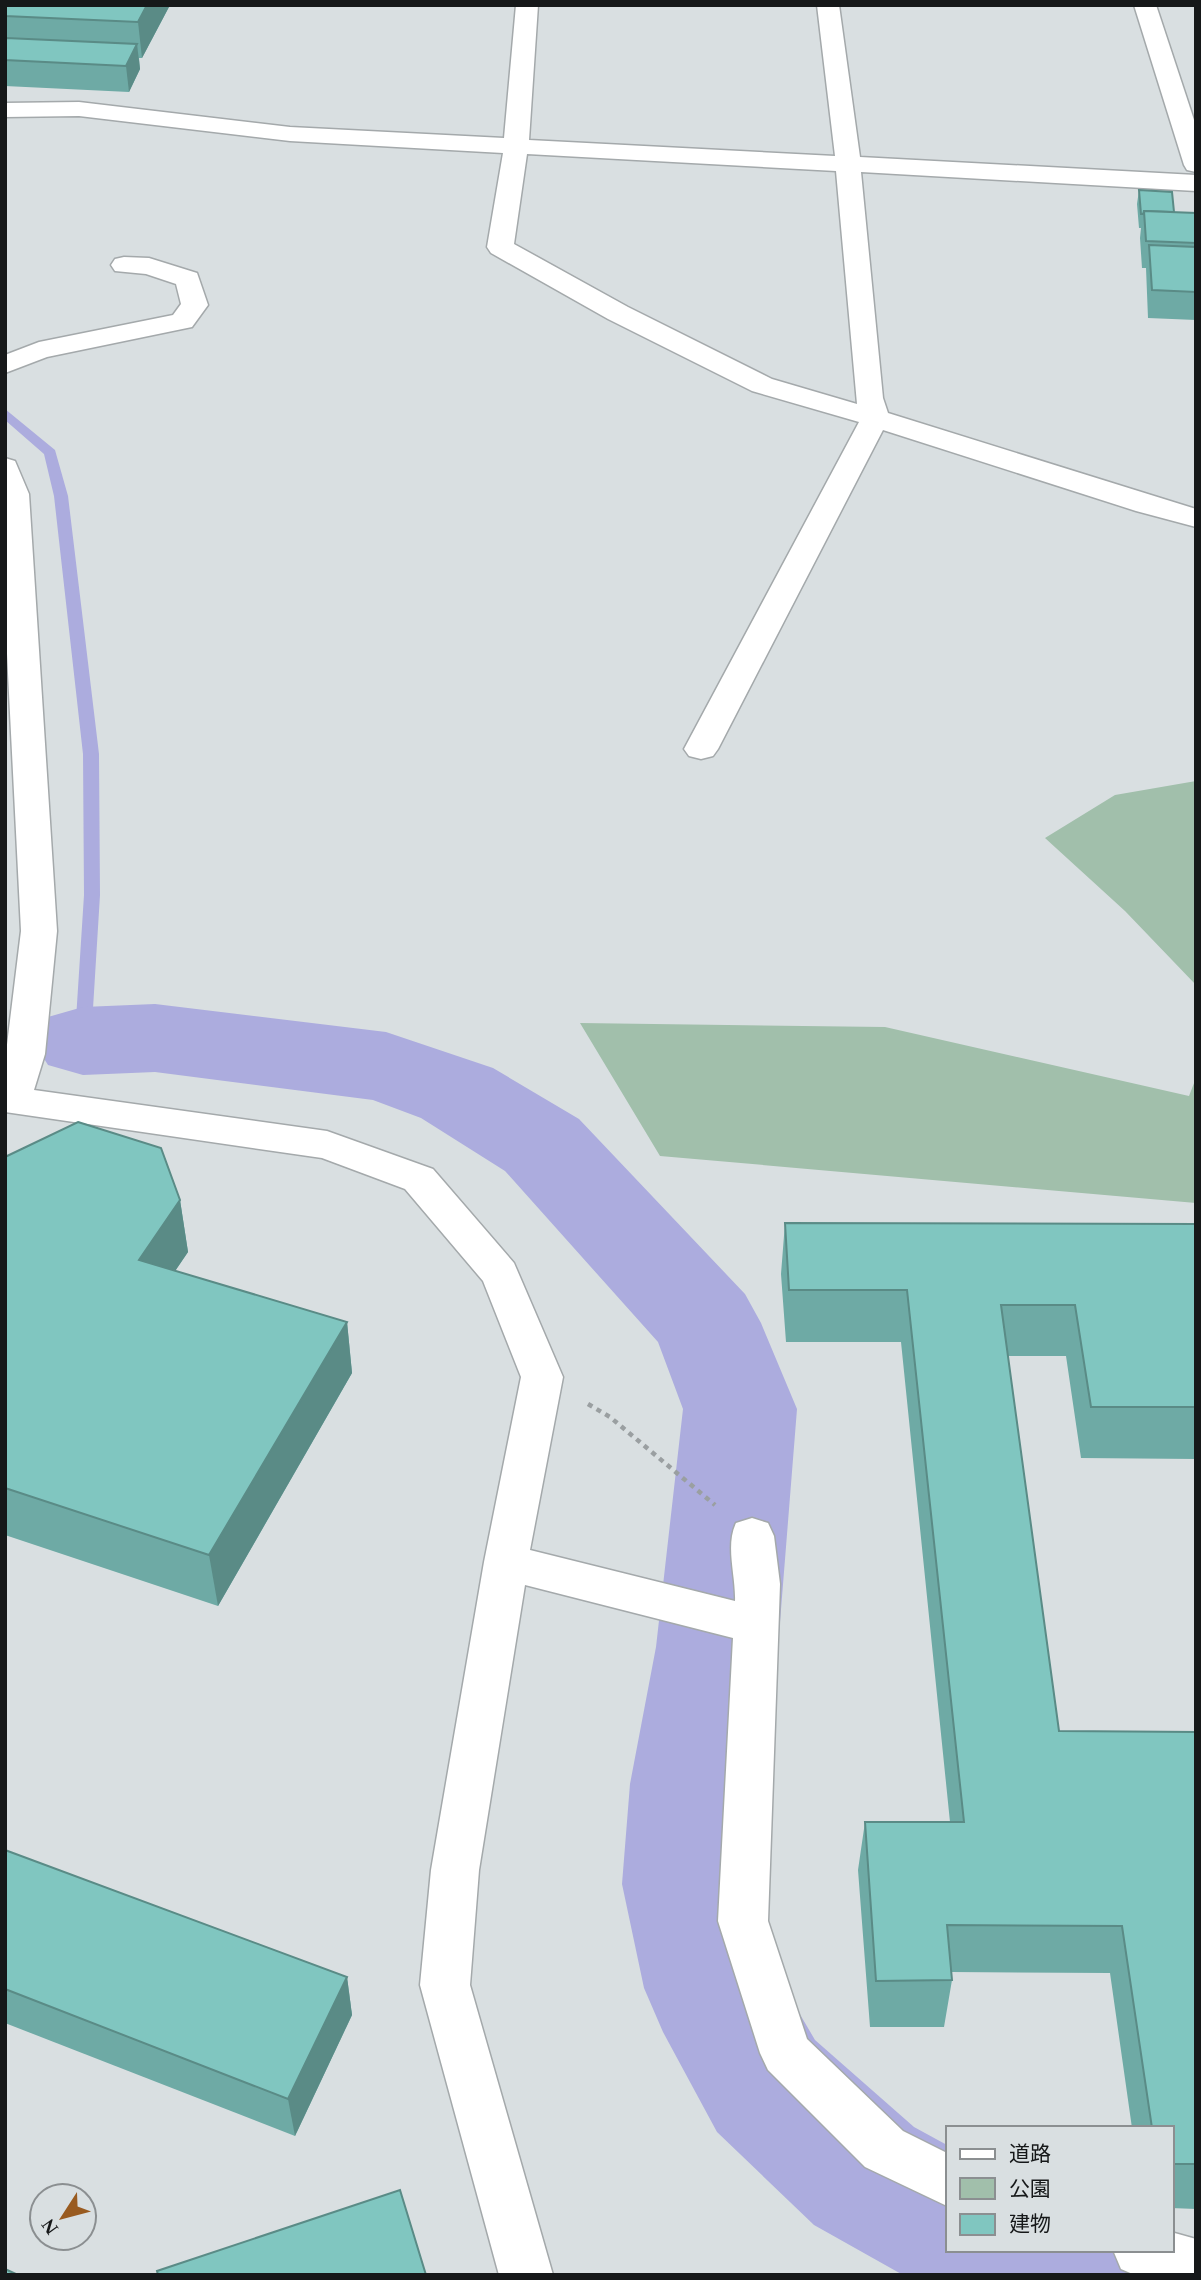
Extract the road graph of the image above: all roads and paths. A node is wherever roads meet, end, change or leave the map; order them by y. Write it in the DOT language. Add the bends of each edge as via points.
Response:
graph roads {
  1 [pos="527,5"];
  2 [pos="828,5"];
  3 [pos="1146,5"];
  4 [pos="5,110"];
  5 [pos="516,147"];
  6 [pos="848,164"];
  7 [pos="1196,166"];
  8 [pos="1196,183"];
  9 [pos="124,265"];
  10 [pos="5,365"];
  11 [pos="875,418"];
  12 [pos="5,467"];
  13 [pos="1196,518"];
  14 [pos="701,749"];
  15 [pos="8,1099"];
  16 [pos="610,1417"];
  17 [pos="751,1536"];
  18 [pos="506,1562"];
  19 [pos="756,1625"];
  20 [pos="946,2180"];
  21 [pos="1147,2252"];
  22 [pos="1196,2266"];
  23 [pos="526,2275"];
  1 -- 5 [label="street"];
  2 -- 6 [label="street"];
  3 -- 7 [label="street"];
  4 -- 5 [label="street" via="79,110 290,134"];
  5 -- 6 [label="street"];
  5 -- 11 [label="street" via="500,247 762,385"];
  6 -- 8 [label="street"];
  6 -- 11 [label="street" via="869,398"];
  9 -- 10 [label="street" via="149,266 188,279 195,305 182,321 38,350"];
  11 -- 13 [label="street"];
  11 -- 14 [label="street"];
  12 -- 15 [label="street" via="14,494 39,931 26,1054"];
  15 -- 18 [label="street" via="327,1145 419,1179 500,1274 542,1377"];
  16 -- 17 [label="path"];
  17 -- 19 [label="street" via="758,1584"];
  18 -- 19 [label="street"];
  18 -- 23 [label="street" via="455,1870 445,1985"];
  19 -- 20 [label="street" via="744,1922 786,2053 884,2149"];
  21 -- 22 [label="street"];
}
